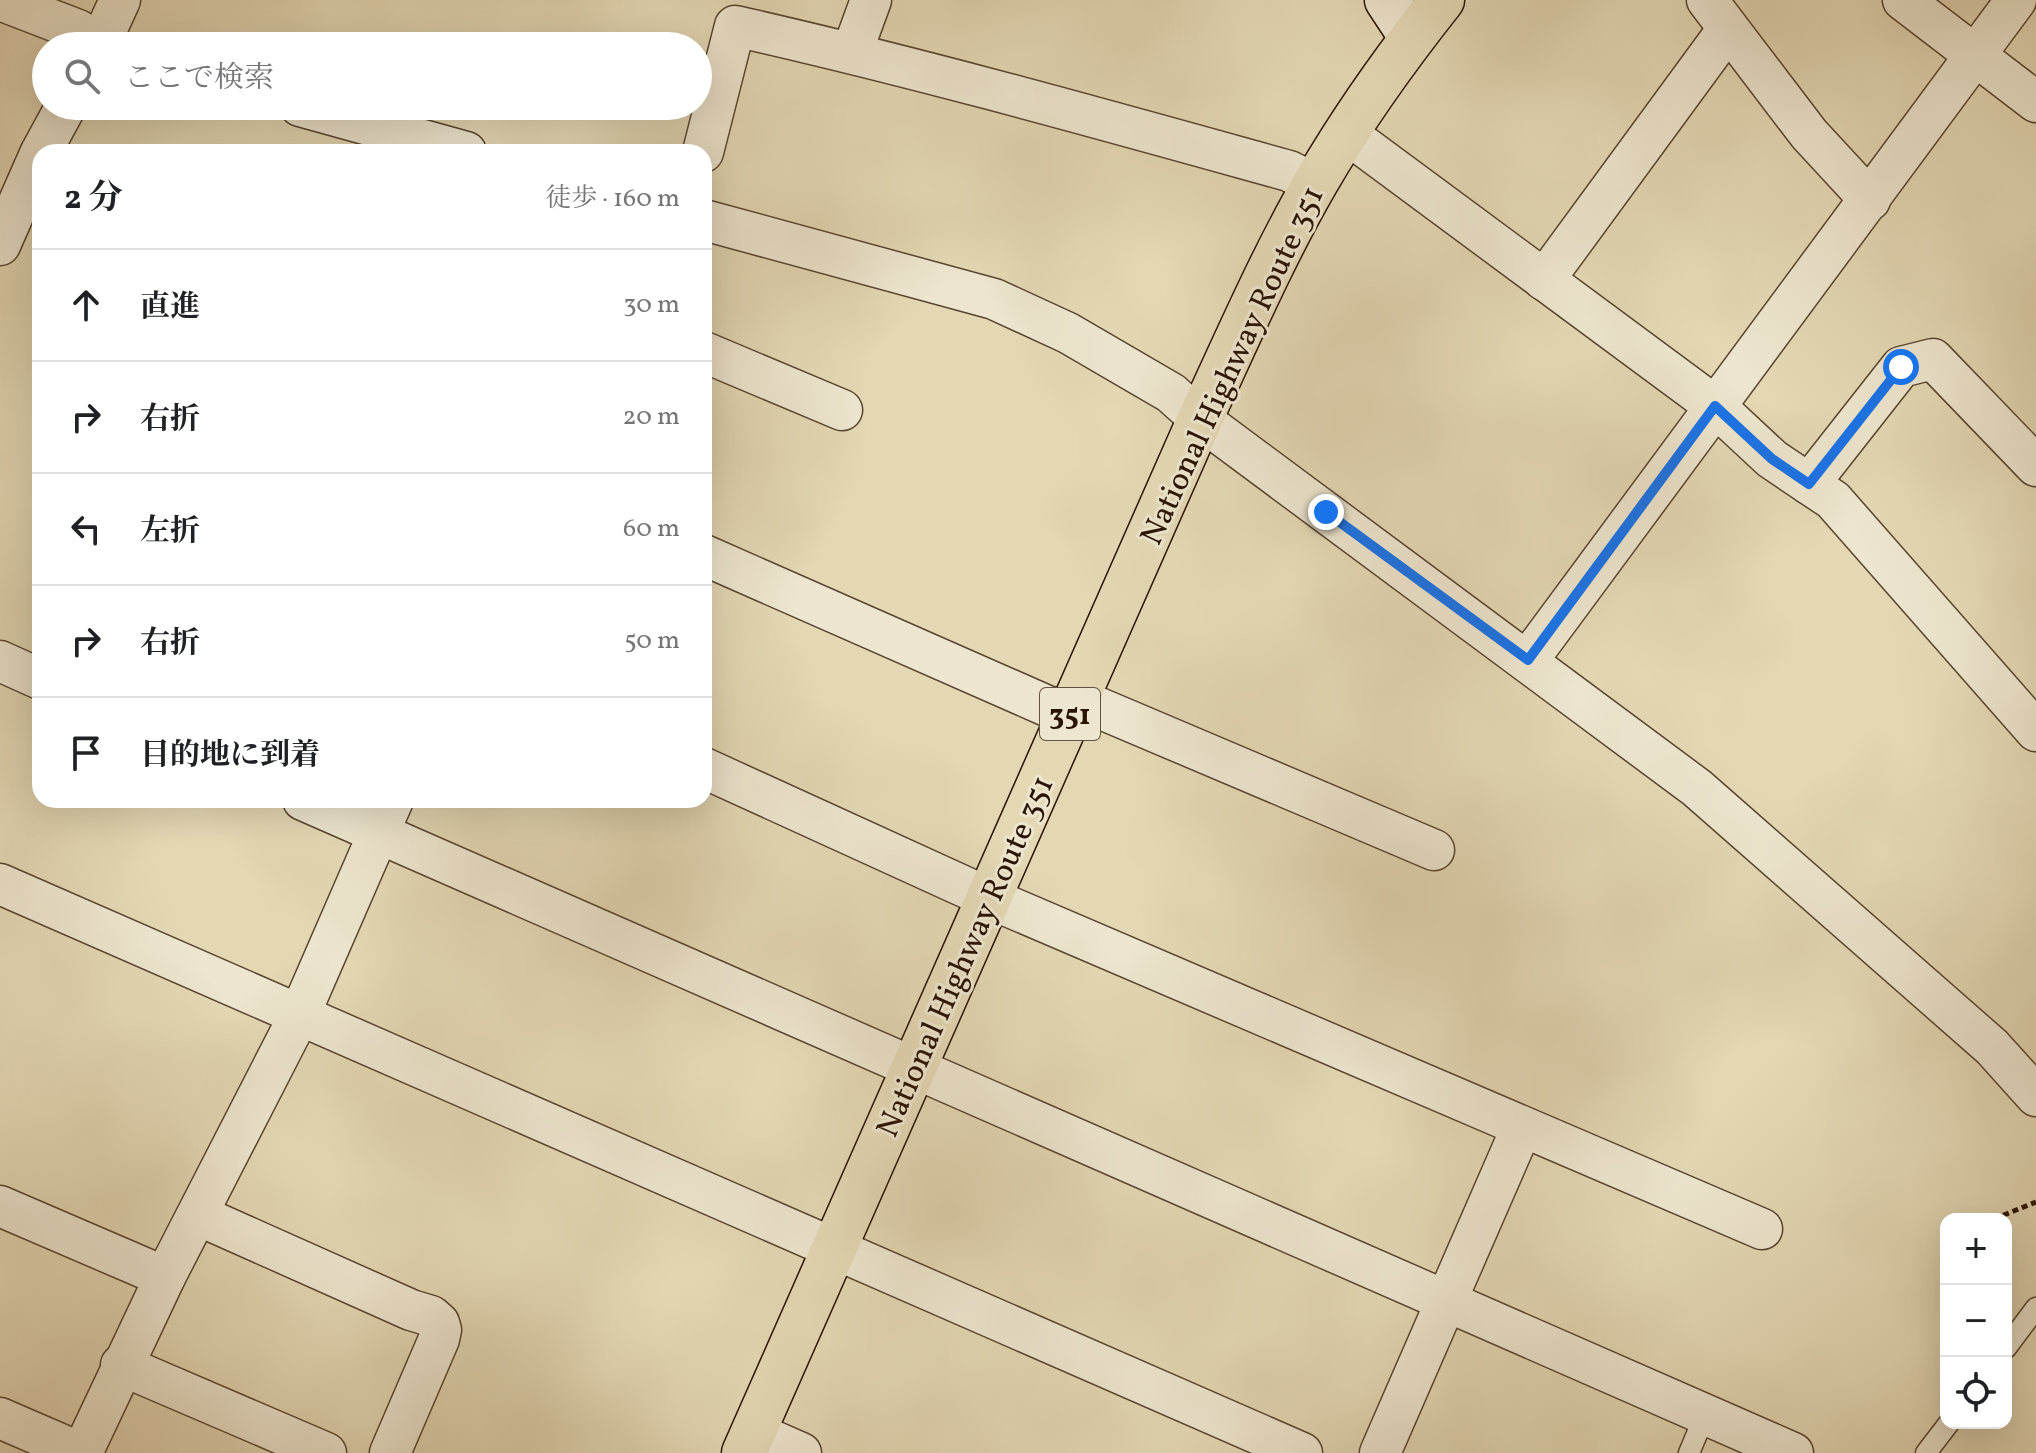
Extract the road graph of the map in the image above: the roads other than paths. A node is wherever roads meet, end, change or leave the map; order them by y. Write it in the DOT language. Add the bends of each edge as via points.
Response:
graph roads {
  1 [pos="0,0"];
  2 [pos="120,0"];
  3 [pos="871,0"];
  4 [pos="1387,0"];
  5 [pos="1442,0"];
  6 [pos="1903,0"];
  7 [pos="2016,0"];
  8 [pos="1718,14"];
  9 [pos="81,32"];
  10 [pos="106,32"];
  11 [pos="1412,38"];
  12 [pos="852,52"];
  13 [pos="1974,55"];
  14 [pos="2036,102"];
  15 [pos="712,117"];
  16 [pos="59,120"];
  17 [pos="351,120"];
  18 [pos="711,120"];
  19 [pos="1346,133"];
  20 [pos="46,144"];
  21 [pos="437,144"];
  22 [pos="705,144"];
  23 [pos="32,173"];
  24 [pos="1315,184"];
  25 [pos="1870,200"];
  26 [pos="712,222"];
  27 [pos="0,245"];
  28 [pos="1544,280"];
  29 [pos="712,355"];
  30 [pos="1715,406"];
  31 [pos="842,410"];
  32 [pos="1200,419"];
  33 [pos="2036,466"];
  34 [pos="1809,484"];
  35 [pos="712,559"];
  36 [pos="1528,660"];
  37 [pos="0,661"];
  38 [pos="32,675"];
  39 [pos="1071,713"];
  40 [pos="2036,731"];
  41 [pos="712,772"];
  42 [pos="342,808"];
  43 [pos="385,817"];
  44 [pos="1434,850"];
  45 [pos="0,884"];
  46 [pos="989,898"];
  47 [pos="299,1016"];
  48 [pos="914,1069"];
  49 [pos="2036,1096"];
  50 [pos="1522,1127"];
  51 [pos="0,1206"];
  52 [pos="198,1215"];
  53 [pos="1762,1229"];
  54 [pos="834,1251"];
  55 [pos="165,1277"];
  56 [pos="1447,1303"];
  57 [pos="2036,1308"];
  58 [pos="2012,1340"];
  59 [pos="121,1365"];
  60 [pos="1705,1415"];
  61 [pos="0,1418"];
  62 [pos="1944,1429"];
  63 [pos="748,1442"];
  64 [pos="82,1453"];
  65 [pos="326,1453"];
  66 [pos="390,1453"];
  67 [pos="801,1453"];
  68 [pos="1302,1453"];
  69 [pos="1380,1453"];
  70 [pos="1689,1453"];
  71 [pos="1793,1453"];
  72 [pos="1926,1453"];
  1 -- 9 [label="street"];
  2 -- 10 [label="street"];
  3 -- 12 [label="street"];
  4 -- 11 [label="street"];
  5 -- 11 [label="highway, National Highway Route 351 / 351"];
  6 -- 13 [label="street"];
  7 -- 13 [label="street"];
  8 -- 25 [label="street" via="1809,134"];
  8 -- 28 [label="street"];
  11 -- 19 [label="highway, National Highway Route 351 / 351"];
  12 -- 15 [label="street" via="735,26"];
  12 -- 24 [label="street" via="1289,171"];
  13 -- 14 [label="street"];
  13 -- 25 [label="street"];
  16 -- 20 [label="street"];
  17 -- 21 [label="street"];
  18 -- 22 [label="street"];
  19 -- 24 [label="highway, National Highway Route 351 / 351"];
  19 -- 28 [label="street"];
  23 -- 27 [label="street"];
  24 -- 32 [label="highway, National Highway Route 351 / 351"];
  25 -- 30 [label="street"];
  26 -- 32 [label="street" via="994,299 1068,333 1171,393"];
  28 -- 30 [label="street"];
  29 -- 31 [label="street"];
  30 -- 34 [label="street" via="1772,459"];
  30 -- 36 [label="street"];
  32 -- 36 [label="street"];
  32 -- 39 [label="highway, National Highway Route 351 / 351"];
  33 -- 34 [label="street" via="1933,359 1901,367"];
  34 -- 40 [label="street" via="1833,500"];
  35 -- 39 [label="street"];
  36 -- 49 [label="street" via="1697,788 1992,1047"];
  37 -- 38 [label="street"];
  39 -- 44 [label="street" via="1092,705"];
  39 -- 46 [label="highway, National Highway Route 351 / 351"];
  41 -- 46 [label="street"];
  42 -- 43 [label="street"];
  43 -- 47 [label="street"];
  43 -- 48 [label="street"];
  45 -- 47 [label="street"];
  46 -- 48 [label="highway, National Highway Route 351 / 351"];
  46 -- 50 [label="street"];
  47 -- 52 [label="street"];
  47 -- 54 [label="street"];
  48 -- 54 [label="highway, National Highway Route 351 / 351"];
  48 -- 56 [label="street"];
  50 -- 53 [label="street"];
  50 -- 56 [label="street"];
  51 -- 55 [label="street"];
  52 -- 55 [label="street"];
  52 -- 66 [label="street" via="439,1323 439,1339"];
  54 -- 63 [label="highway, National Highway Route 351 / 351"];
  54 -- 68 [label="street"];
  55 -- 59 [label="street"];
  56 -- 60 [label="street"];
  56 -- 69 [label="street"];
  57 -- 58 [label="lane"];
  59 -- 64 [label="street"];
  59 -- 65 [label="street"];
  60 -- 70 [label="lane"];
  60 -- 71 [label="street"];
  61 -- 64 [label="street"];
  62 -- 72 [label="lane"];
  63 -- 67 [label="street"];
}
